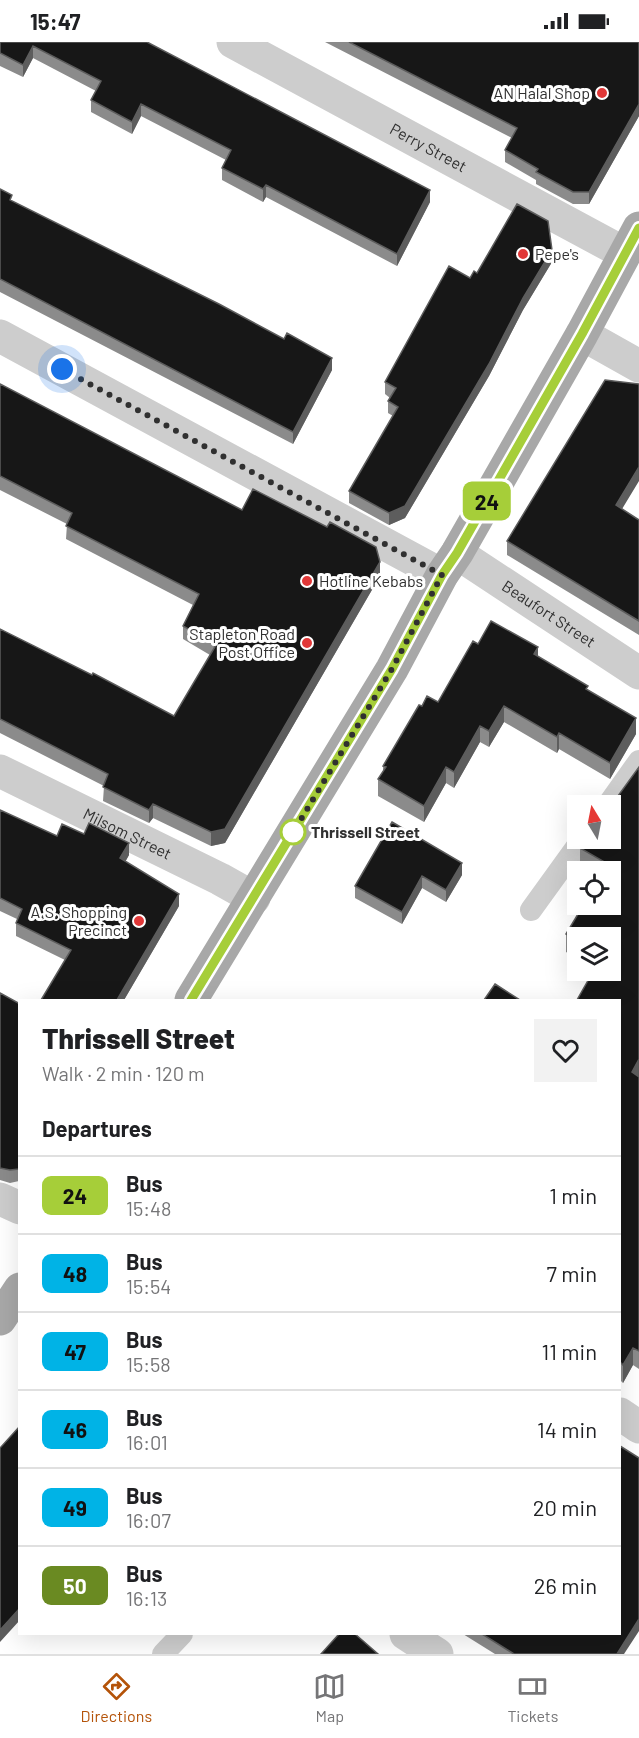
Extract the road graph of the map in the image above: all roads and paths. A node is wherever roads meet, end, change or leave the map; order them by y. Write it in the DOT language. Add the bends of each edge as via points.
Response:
graph roads {
  1 [pos="233,42"];
  2 [pos="631,240"];
  3 [pos="582,334"];
  4 [pos="0,336"];
  5 [pos="639,366"];
  6 [pos="449,564"];
  7 [pos="639,673"];
  8 [pos="639,761"];
  9 [pos="0,771"];
  10 [pos="615,795"];
  11 [pos="575,849"];
  12 [pos="254,898"];
  13 [pos="531,910"];
  14 [pos="192,999"];
  15 [pos="0,1199"];
  16 [pos="18,1207"];
  17 [pos="18,1291"];
  18 [pos="0,1319"];
  19 [pos="621,1415"];
  20 [pos="639,1427"];
  21 [pos="181,1635"];
  22 [pos="408,1635"];
  23 [pos="163,1654"];
  24 [pos="437,1654"];
  1 -- 2 [label="street, Perry Street"];
  2 -- 3 [label="main road"];
  3 -- 5 [label="street"];
  3 -- 6 [label="main road"];
  4 -- 6 [label="street, Beaufort Street"];
  6 -- 7 [label="street, Beaufort Street"];
  6 -- 12 [label="main road" via="392,669"];
  8 -- 10 [label="lane"];
  9 -- 12 [label="street, Milsom Street"];
  11 -- 13 [label="lane"];
  12 -- 14 [label="main road"];
  15 -- 16 [label="street"];
  17 -- 18 [label="main road"];
  19 -- 20 [label="street"];
  21 -- 23 [label="lane"];
  22 -- 24 [label="street"];
}
